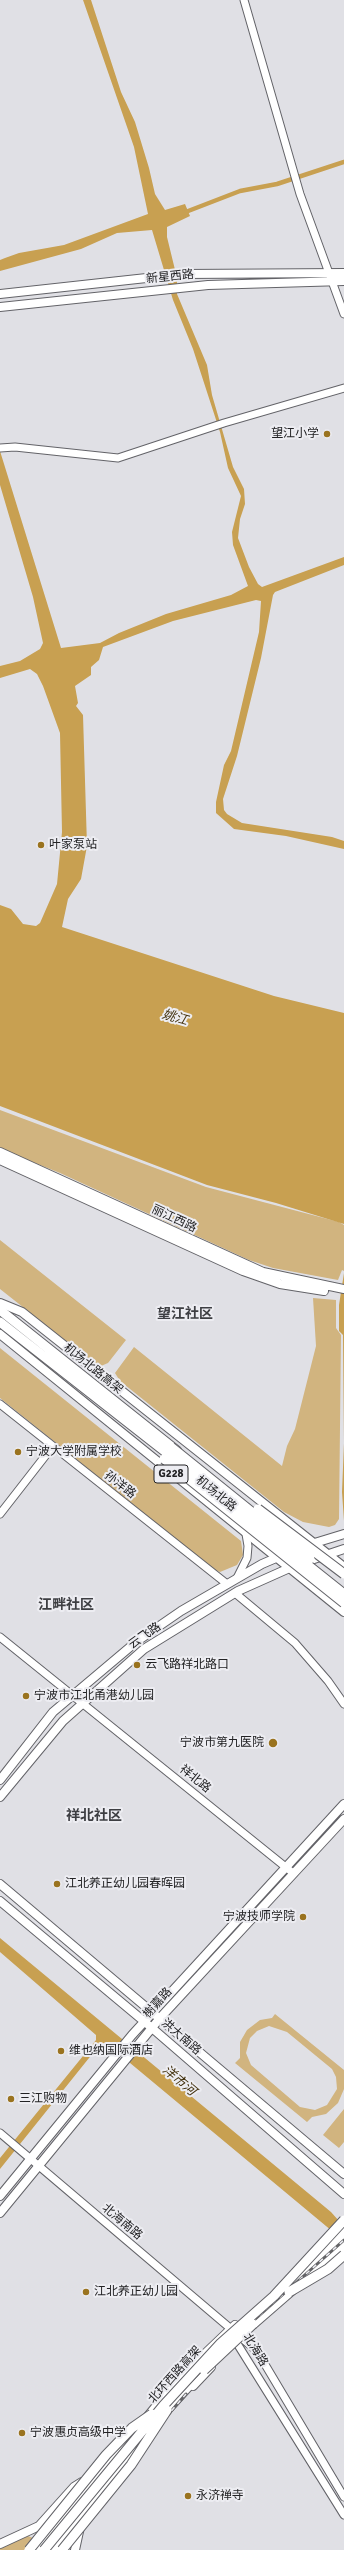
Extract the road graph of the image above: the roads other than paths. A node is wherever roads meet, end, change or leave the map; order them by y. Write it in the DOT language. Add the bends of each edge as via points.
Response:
graph roads {
  1 [pos="244,0"];
  2 [pos="344,273"];
  3 [pos="329,274"];
  4 [pos="344,281"];
  5 [pos="0,294"];
  6 [pos="0,307"];
  7 [pos="344,314"];
  8 [pos="344,388"];
  9 [pos="0,448"];
  10 [pos="0,1152"];
  11 [pos="0,1160"];
  12 [pos="341,1291"];
  13 [pos="0,1303"];
  14 [pos="0,1310"];
  15 [pos="0,1322"];
  16 [pos="0,1334"];
  17 [pos="0,1404"];
  18 [pos="52,1445"];
  19 [pos="167,1453"];
  20 [pos="0,1509"];
  21 [pos="0,1514"];
  22 [pos="246,1534"];
  23 [pos="342,1535"];
  24 [pos="314,1543"];
  25 [pos="344,1549"];
  26 [pos="327,1554"];
  27 [pos="276,1558"];
  28 [pos="344,1567"];
  29 [pos="290,1568"];
  30 [pos="344,1574"];
  31 [pos="237,1578"];
  32 [pos="227,1584"];
  33 [pos="344,1586"];
  34 [pos="235,1593"];
  35 [pos="344,1594"];
  36 [pos="344,1603"];
  37 [pos="344,1612"];
  38 [pos="0,1637"];
  39 [pos="0,1641"];
  40 [pos="72,1696"];
  41 [pos="82,1703"];
  42 [pos="344,1704"];
  43 [pos="0,1780"];
  44 [pos="0,1797"];
  45 [pos="344,1804"];
  46 [pos="344,1819"];
  47 [pos="286,1867"];
  48 [pos="293,1873"];
  49 [pos="0,1884"];
  50 [pos="0,1901"];
  51 [pos="152,2012"];
  52 [pos="160,2018"];
  53 [pos="144,2021"];
  54 [pos="152,2028"];
  55 [pos="1,2134"];
  56 [pos="29,2157"];
  57 [pos="39,2166"];
  58 [pos="344,2174"];
  59 [pos="344,2194"];
  60 [pos="0,2196"];
  61 [pos="0,2213"];
  62 [pos="344,2220"];
  63 [pos="344,2229"];
  64 [pos="340,2235"];
  65 [pos="344,2245"];
  66 [pos="344,2250"];
  67 [pos="344,2255"];
  68 [pos="289,2292"];
  69 [pos="274,2296"];
  70 [pos="230,2329"];
  71 [pos="240,2341"];
  72 [pos="165,2408"];
  73 [pos="98,2476"];
  74 [pos="120,2478"];
  75 [pos="344,2497"];
  76 [pos="344,2515"];
  77 [pos="81,2520"];
  78 [pos="0,2544"];
  79 [pos="28,2550"];
  80 [pos="38,2550"];
  81 [pos="44,2550"];
  82 [pos="52,2550"];
  83 [pos="58,2550"];
  84 [pos="62,2550"];
  85 [pos="69,2550"];
  86 [pos="75,2550"];
  1 -- 3 [label="street" via="300,194"];
  2 -- 3 [label="main road, 新星西路"];
  3 -- 5 [label="main road, 新星西路" via="183,274"];
  3 -- 7 [label="street"];
  4 -- 6 [label="main road, 新星西路" via="208,285"];
  8 -- 9 [label="street" via="224,423 118,458 15,447"];
  10 -- 12 [label="main road, 丽江西路" via="263,1272"];
  11 -- 12 [label="main road, 丽江西路" via="242,1271 280,1284"];
  13 -- 24 [label="main road, 机场北路 / G228" via="22,1312"];
  14 -- 19 [label="highway, 机场北路高架"];
  15 -- 19 [label="highway, 机场北路高架 / G228"];
  16 -- 22 [label="main road, 机场北路 / G228"];
  17 -- 18 [label="street, 孙洋路"];
  18 -- 20 [label="street"];
  18 -- 21 [label="street"];
  18 -- 32 [label="street, 孙洋路"];
  19 -- 30 [label="highway, bridge" via="200,1465"];
  19 -- 33 [label="highway, 机场北路, bridge"];
  19 -- 35 [label="highway, 机场北路, bridge"];
  19 -- 36 [label="highway, bridge"];
  22 -- 27 [label="main road, 机场北路 / G228"];
  22 -- 31 [label="street" via="246,1558"];
  23 -- 24 [label="main road, 云飞路"];
  24 -- 26 [label="main road, 机场北路 / G228"];
  24 -- 27 [label="main road, 云飞路"];
  25 -- 26 [label="main road, 云飞路"];
  26 -- 28 [label="main road, 机场北路 / G228"];
  26 -- 29 [label="main road, 云飞路"];
  27 -- 29 [label="main road, 机场北路 / G228"];
  27 -- 31 [label="main road, 云飞路"];
  29 -- 34 [label="main road, 云飞路"];
  29 -- 37 [label="main road, 机场北路 / G228"];
  31 -- 32 [label="main road, 云飞路"];
  32 -- 40 [label="main road, 云飞路" via="136,1642"];
  34 -- 41 [label="main road, 云飞路" via="144,1649"];
  34 -- 42 [label="street" via="295,1643"];
  38 -- 40 [label="street, 祥北路"];
  39 -- 40 [label="street, 祥北路"];
  40 -- 41 [label="street, 祥北路"];
  40 -- 43 [label="main road, 云飞路" via="53,1712"];
  41 -- 44 [label="main road, 云飞路" via="63,1721"];
  41 -- 47 [label="street, 祥北路"];
  45 -- 47 [label="main road, 榭嘉路"];
  46 -- 48 [label="main road, 榭嘉路"];
  47 -- 48 [label="street, 祥北路"];
  47 -- 51 [label="main road, 榭嘉路"];
  48 -- 52 [label="main road, 榭嘉路"];
  49 -- 51 [label="main road, 洪大南路"];
  50 -- 53 [label="main road, 洪大南路"];
  51 -- 52 [label="main road, 洪大南路"];
  51 -- 53 [label="main road, 榭嘉路"];
  52 -- 54 [label="main road, 榭嘉路"];
  52 -- 58 [label="main road, 洪大南路"];
  53 -- 54 [label="main road, 洪大南路"];
  53 -- 56 [label="main road, 榭嘉路"];
  54 -- 57 [label="main road, 榭嘉路"];
  54 -- 59 [label="main road, 洪大南路"];
  55 -- 56 [label="street, 北海南路"];
  56 -- 57 [label="street, 北海南路"];
  56 -- 60 [label="main road, 榭嘉路"];
  57 -- 61 [label="main road, 榭嘉路"];
  57 -- 70 [label="street, 北海南路"];
  62 -- 69 [label="highway, bridge"];
  63 -- 64 [label="main road"];
  64 -- 69 [label="highway, 北环西路高架, bridge"];
  64 -- 70 [label="main road"];
  65 -- 68 [label="highway, 北环西路高架, bridge"];
  66 -- 71 [label="main road"];
  67 -- 68 [label="highway, bridge" via="328,2269"];
  68 -- 72 [label="highway, 北环西路高架, bridge"];
  69 -- 72 [label="highway, 北环西路高架, bridge" via="221,2343"];
  70 -- 71 [label="street, 北海路"];
  70 -- 73 [label="main road" via="192,2366"];
  71 -- 75 [label="street, 北海路" via="257,2351"];
  71 -- 76 [label="street, 北海路"];
  71 -- 77 [label="main road" via="216,2362 166,2415"];
  72 -- 74 [label="highway, bridge"];
  72 -- 79 [label="highway, bridge" via="132,2428 106,2455"];
  72 -- 81 [label="highway, 北环西路高架, bridge"];
  72 -- 82 [label="highway, 北环西路高架, bridge"];
  73 -- 78 [label="main road" via="74,2487 39,2526"];
  73 -- 80 [label="main road"];
  74 -- 84 [label="highway, bridge"];
  74 -- 85 [label="highway, bridge" via="105,2504"];
  77 -- 83 [label="main road"];
  77 -- 86 [label="main road"];
}
